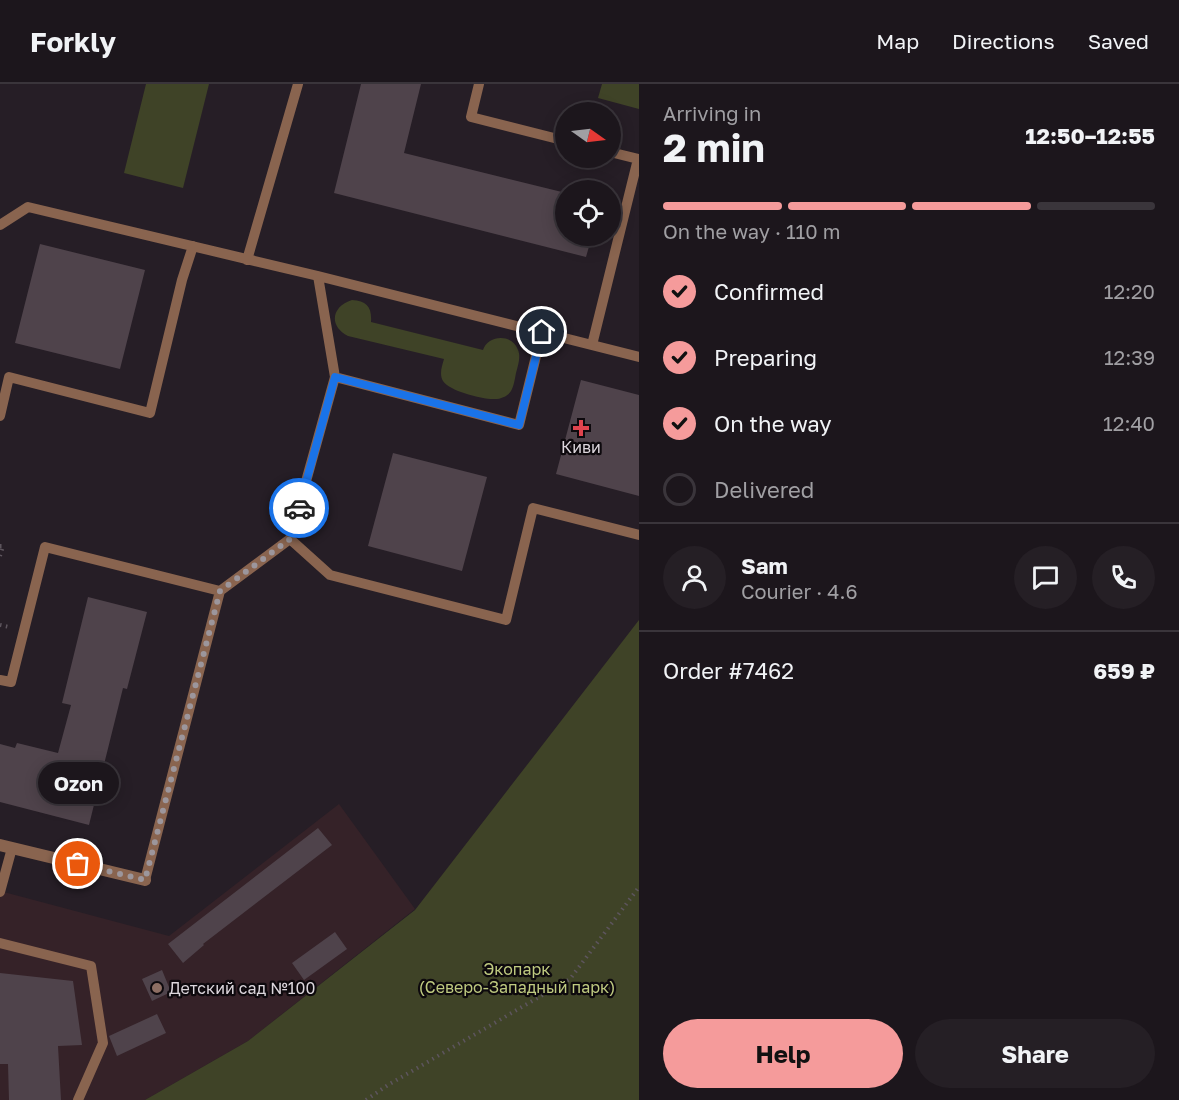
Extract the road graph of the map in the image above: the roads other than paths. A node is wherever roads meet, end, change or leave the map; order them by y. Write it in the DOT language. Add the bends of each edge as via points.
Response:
graph roads {
  1 [pos="298,84"];
  2 [pos="479,84"];
  3 [pos="555,138"];
  4 [pos="621,155"];
  5 [pos="0,225"];
  6 [pos="193,246"];
  7 [pos="247,260"];
  8 [pos="318,276"];
  9 [pos="542,332"];
  10 [pos="592,345"];
  11 [pos="639,357"];
  12 [pos="335,377"];
  13 [pos="0,416"];
  14 [pos="639,535"];
  15 [pos="290,539"];
  16 [pos="220,591"];
  17 [pos="0,680"];
  18 [pos="6,846"];
  19 [pos="145,880"];
  20 [pos="0,892"];
  21 [pos="0,943"];
  22 [pos="78,1100"];
  1 -- 7 [label="lane"];
  2 -- 3 [label="lane" via="471,117"];
  4 -- 10 [label="lane" via="638,159"];
  5 -- 6 [label="lane" via="28,207"];
  6 -- 7 [label="lane"];
  6 -- 13 [label="lane" via="150,413 9,378"];
  7 -- 8 [label="lane"];
  8 -- 9 [label="lane"];
  8 -- 12 [label="lane"];
  9 -- 10 [label="lane"];
  9 -- 12 [label="lane" via="519,425"];
  10 -- 11 [label="lane"];
  12 -- 15 [label="lane"];
  14 -- 15 [label="lane" via="533,508 506,620 330,575"];
  15 -- 16 [label="lane"];
  16 -- 17 [label="lane" via="45,547 11,682"];
  16 -- 19 [label="lane"];
  18 -- 19 [label="street"];
  18 -- 20 [label="lane"];
  21 -- 22 [label="lane" via="91,966 103,1043"];
}
